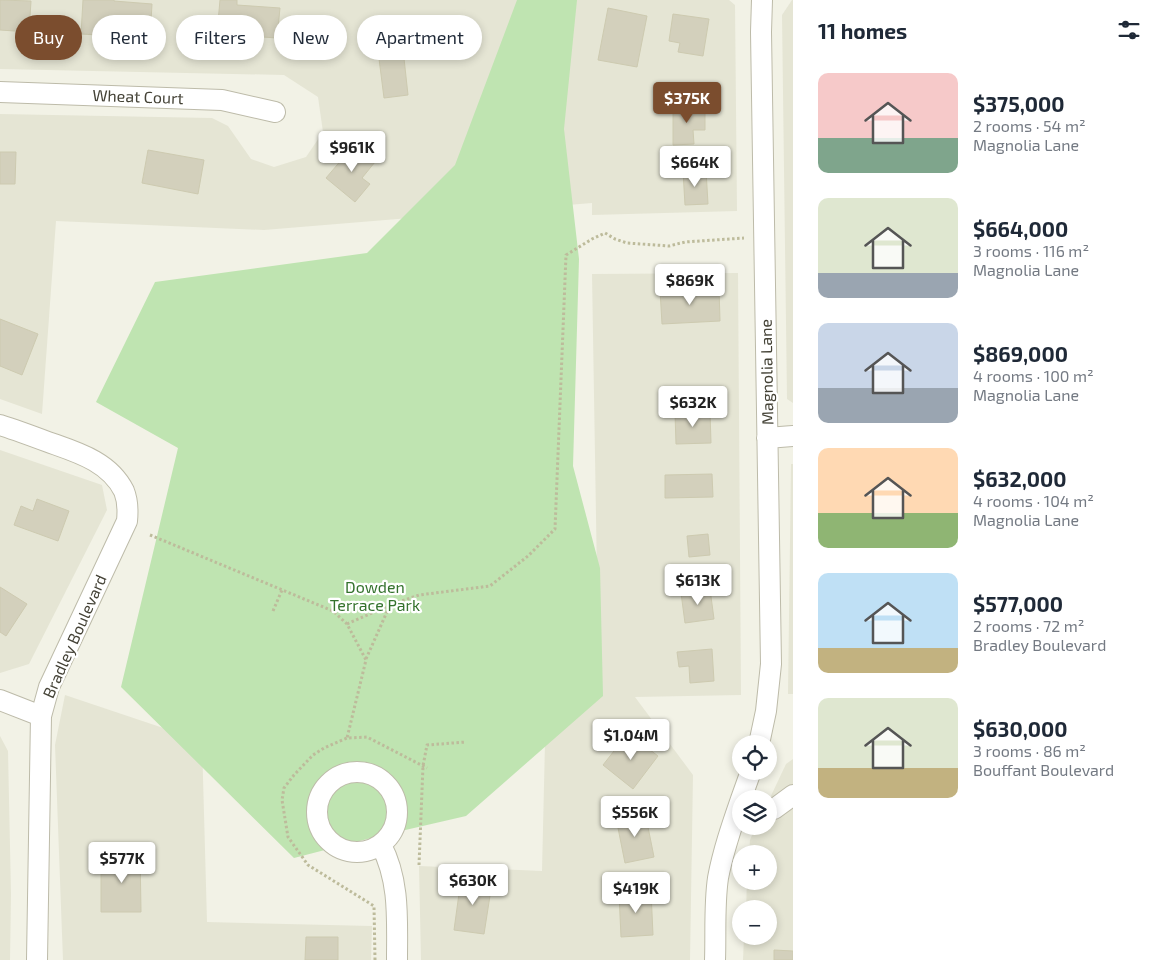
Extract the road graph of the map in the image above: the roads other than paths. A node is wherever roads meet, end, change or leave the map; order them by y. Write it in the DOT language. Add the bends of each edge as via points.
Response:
graph roads {
  1 [pos="762,0"];
  2 [pos="0,92"];
  3 [pos="275,112"];
  4 [pos="0,425"];
  5 [pos="793,436"];
  6 [pos="767,438"];
  7 [pos="0,700"];
  8 [pos="41,716"];
  9 [pos="761,735"];
  10 [pos="793,795"];
  11 [pos="777,807"];
  12 [pos="732,827"];
  13 [pos="381,845"];
  14 [pos="37,960"];
  15 [pos="397,960"];
  16 [pos="715,960"];
  1 -- 6 [label="street, Magnolia Lane"];
  2 -- 3 [label="street, Wheat Court" via="222,100"];
  4 -- 8 [label="street, Bradley Boulevard" via="97,462 124,491 128,507 127,521 49,687"];
  5 -- 6 [label="street"];
  6 -- 9 [label="street, Magnolia Lane" via="771,664"];
  7 -- 8 [label="street"];
  8 -- 14 [label="street, Bradley Boulevard"];
  10 -- 11 [label="street"];
  12 -- 16 [label="street" via="718,879"];
  13 -- 15 [label="street" via="395,882"];
}
